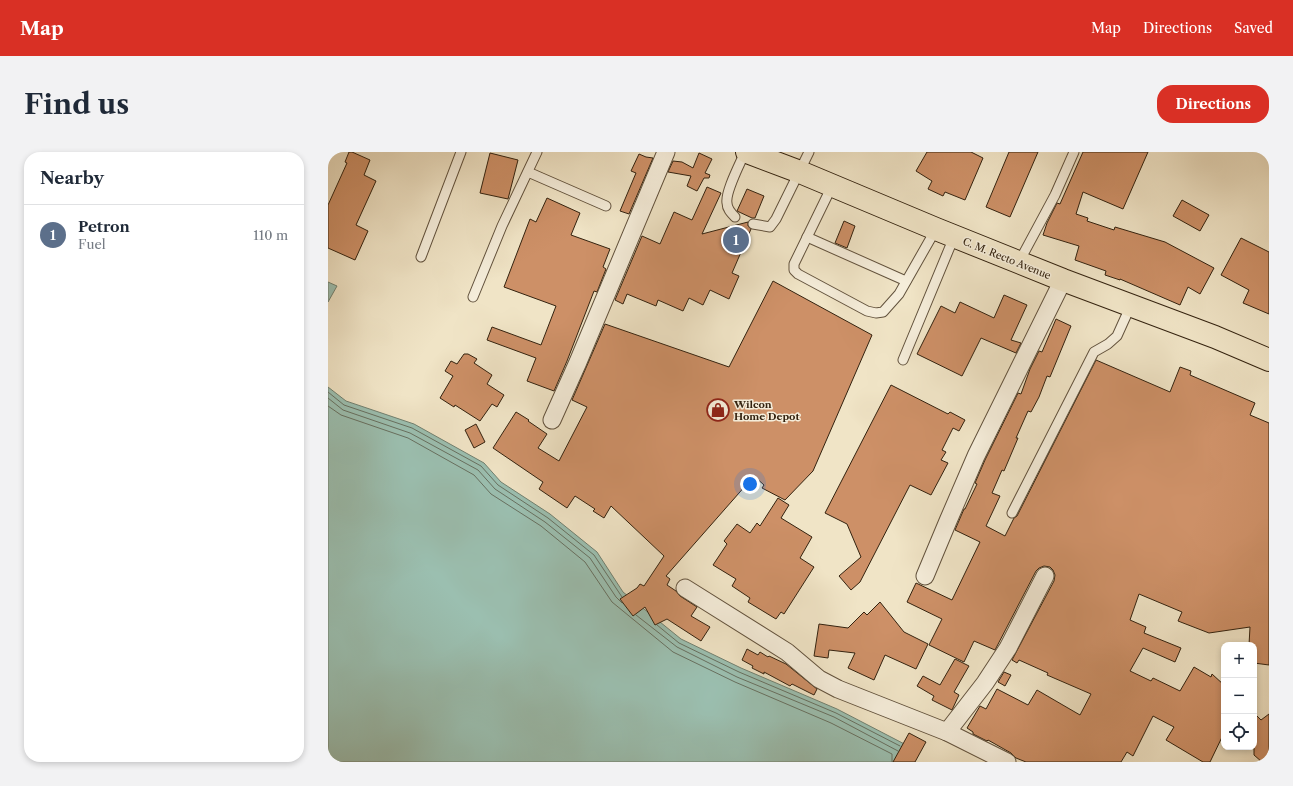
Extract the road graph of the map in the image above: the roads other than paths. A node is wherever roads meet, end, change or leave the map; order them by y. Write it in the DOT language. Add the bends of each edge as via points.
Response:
graph roads {
  1 [pos="462,152"];
  2 [pos="537,152"];
  3 [pos="666,152"];
  4 [pos="746,152"];
  5 [pos="809,152"];
  6 [pos="1074,152"];
  7 [pos="528,172"];
  8 [pos="800,172"];
  9 [pos="832,186"];
  10 [pos="606,206"];
  11 [pos="735,217"];
  12 [pos="753,224"];
  13 [pos="945,233"];
  14 [pos="807,237"];
  15 [pos="421,257"];
  16 [pos="1019,262"];
  17 [pos="1063,280"];
  18 [pos="906,281"];
  19 [pos="473,297"];
  20 [pos="1131,305"];
  21 [pos="903,360"];
  22 [pos="1269,360"];
  23 [pos="552,420"];
  24 [pos="1012,513"];
  25 [pos="926,576"];
  26 [pos="1045,576"];
  27 [pos="685,588"];
  28 [pos="947,732"];
  29 [pos="1007,762"];
  1 -- 15 [label="lane"];
  2 -- 7 [label="lane"];
  3 -- 23 [label="street"];
  4 -- 8 [label="highway, C. M. Recto Avenue"];
  4 -- 11 [label="lane" via="727,199 729,210"];
  5 -- 8 [label="lane"];
  6 -- 16 [label="lane" via="1055,195"];
  7 -- 10 [label="lane"];
  7 -- 19 [label="lane"];
  8 -- 9 [label="highway, C. M. Recto Avenue"];
  8 -- 12 [label="lane" via="770,227"];
  9 -- 13 [label="highway, C. M. Recto Avenue"];
  9 -- 14 [label="lane"];
  13 -- 16 [label="highway, C. M. Recto Avenue"];
  13 -- 18 [label="lane"];
  13 -- 21 [label="lane"];
  14 -- 18 [label="lane"];
  14 -- 18 [label="lane" via="794,264 794,270 867,311 883,312 899,294"];
  16 -- 17 [label="highway, C. M. Recto Avenue"];
  17 -- 20 [label="highway, C. M. Recto Avenue"];
  17 -- 25 [label="street" via="976,456"];
  20 -- 22 [label="highway, C. M. Recto Avenue"];
  20 -- 24 [label="lane" via="1117,336 1094,352"];
  26 -- 28 [label="street" via="1008,648"];
  27 -- 28 [label="street" via="787,652 828,684"];
  28 -- 29 [label="street"];
}
